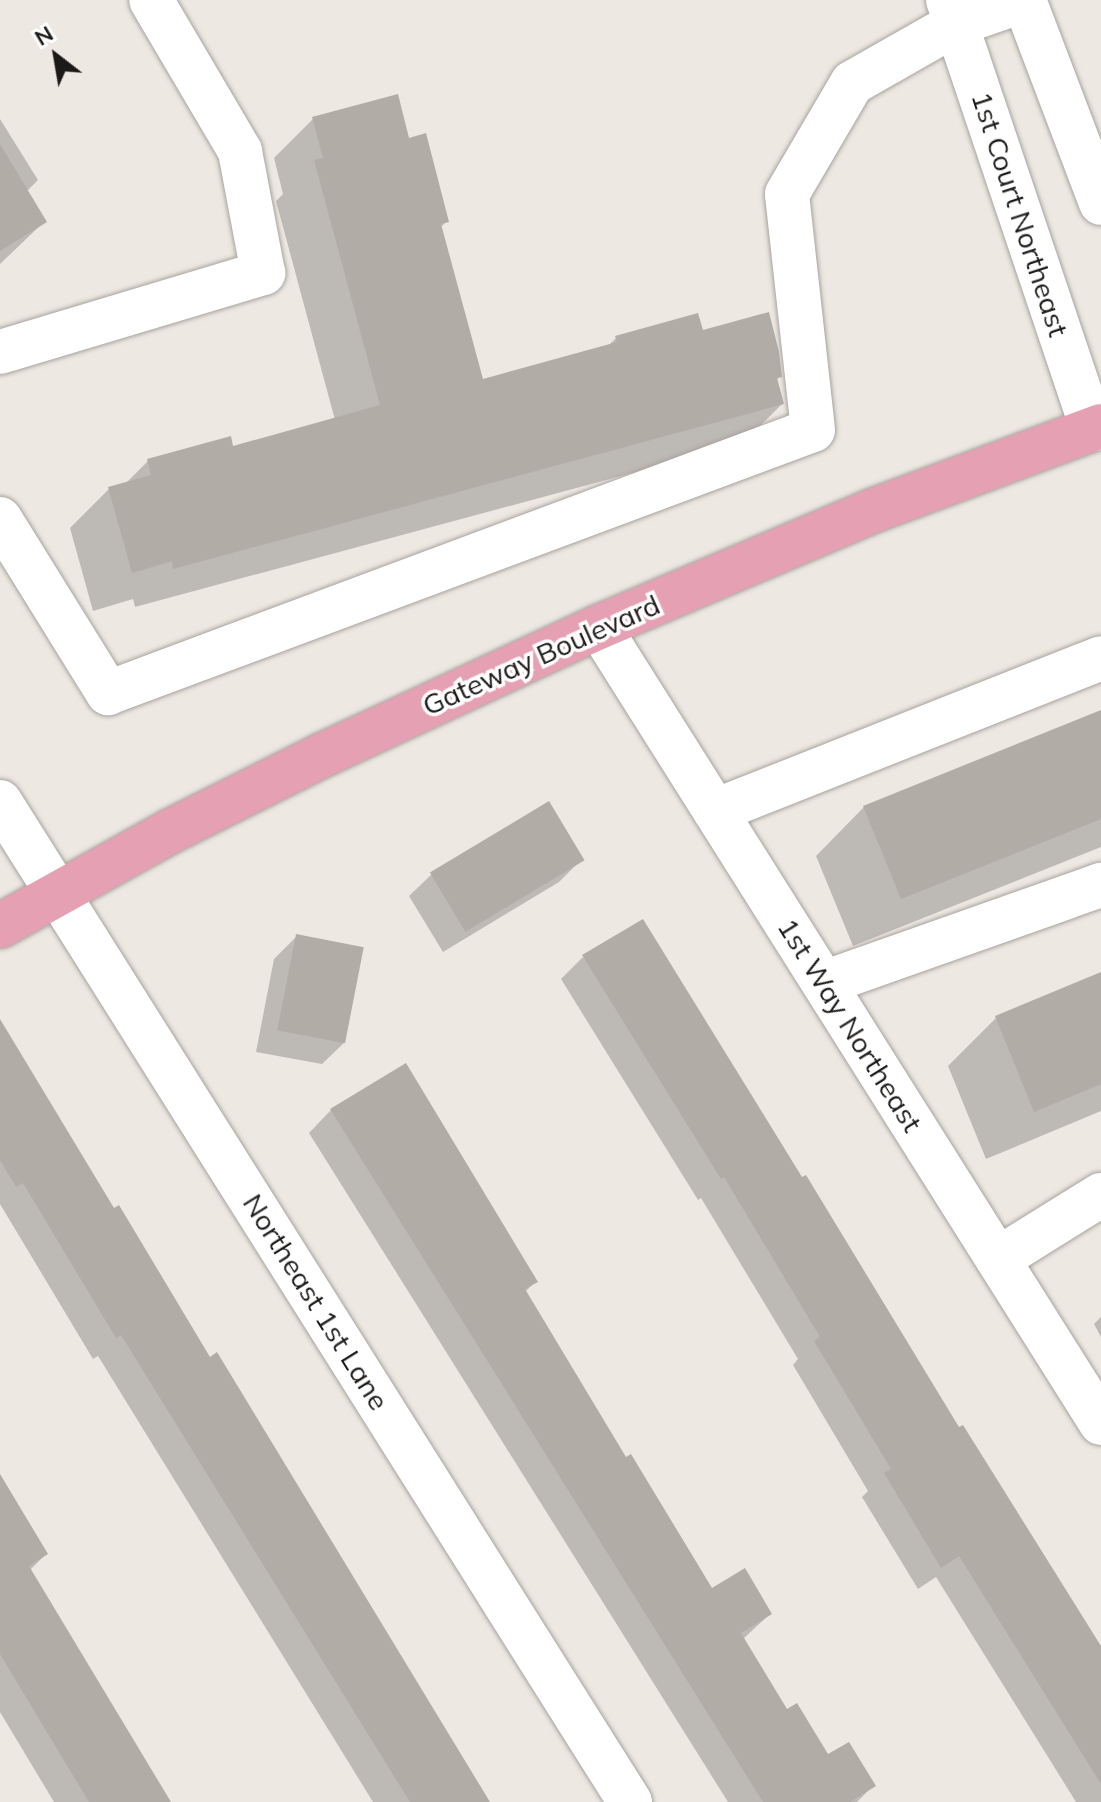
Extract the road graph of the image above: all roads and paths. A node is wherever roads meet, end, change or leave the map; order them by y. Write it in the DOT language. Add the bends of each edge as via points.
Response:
graph roads {
  1 [pos="151,0"];
  2 [pos="1024,0"];
  3 [pos="952,12"];
  4 [pos="1101,203"];
  5 [pos="0,352"];
  6 [pos="1097,427"];
  7 [pos="0,519"];
  8 [pos="599,627"];
  9 [pos="1101,658"];
  10 [pos="0,802"];
  11 [pos="715,811"];
  12 [pos="1101,885"];
  13 [pos="57,892"];
  14 [pos="0,926"];
  15 [pos="824,983"];
  16 [pos="1101,1195"];
  17 [pos="998,1259"];
  18 [pos="1101,1423"];
  19 [pos="630,1802"];
  1 -- 5 [label="street" via="240,151 263,273"];
  2 -- 3 [label="street"];
  2 -- 4 [label="street"];
  3 -- 6 [label="street, 1st Court Northeast"];
  3 -- 7 [label="street" via="852,83 787,194 813,430 108,693"];
  6 -- 8 [label="main road, Gateway Boulevard" via="875,510"];
  8 -- 11 [label="street, 1st Way Northeast"];
  8 -- 13 [label="main road, Gateway Boulevard" via="325,754"];
  9 -- 11 [label="street"];
  10 -- 13 [label="street, Northeast 1st Lane"];
  11 -- 15 [label="street, 1st Way Northeast"];
  12 -- 15 [label="street"];
  13 -- 14 [label="main road, Gateway Boulevard"];
  13 -- 19 [label="street, Northeast 1st Lane"];
  15 -- 17 [label="street, 1st Way Northeast"];
  16 -- 17 [label="street"];
  17 -- 18 [label="street, 1st Way Northeast"];
}
